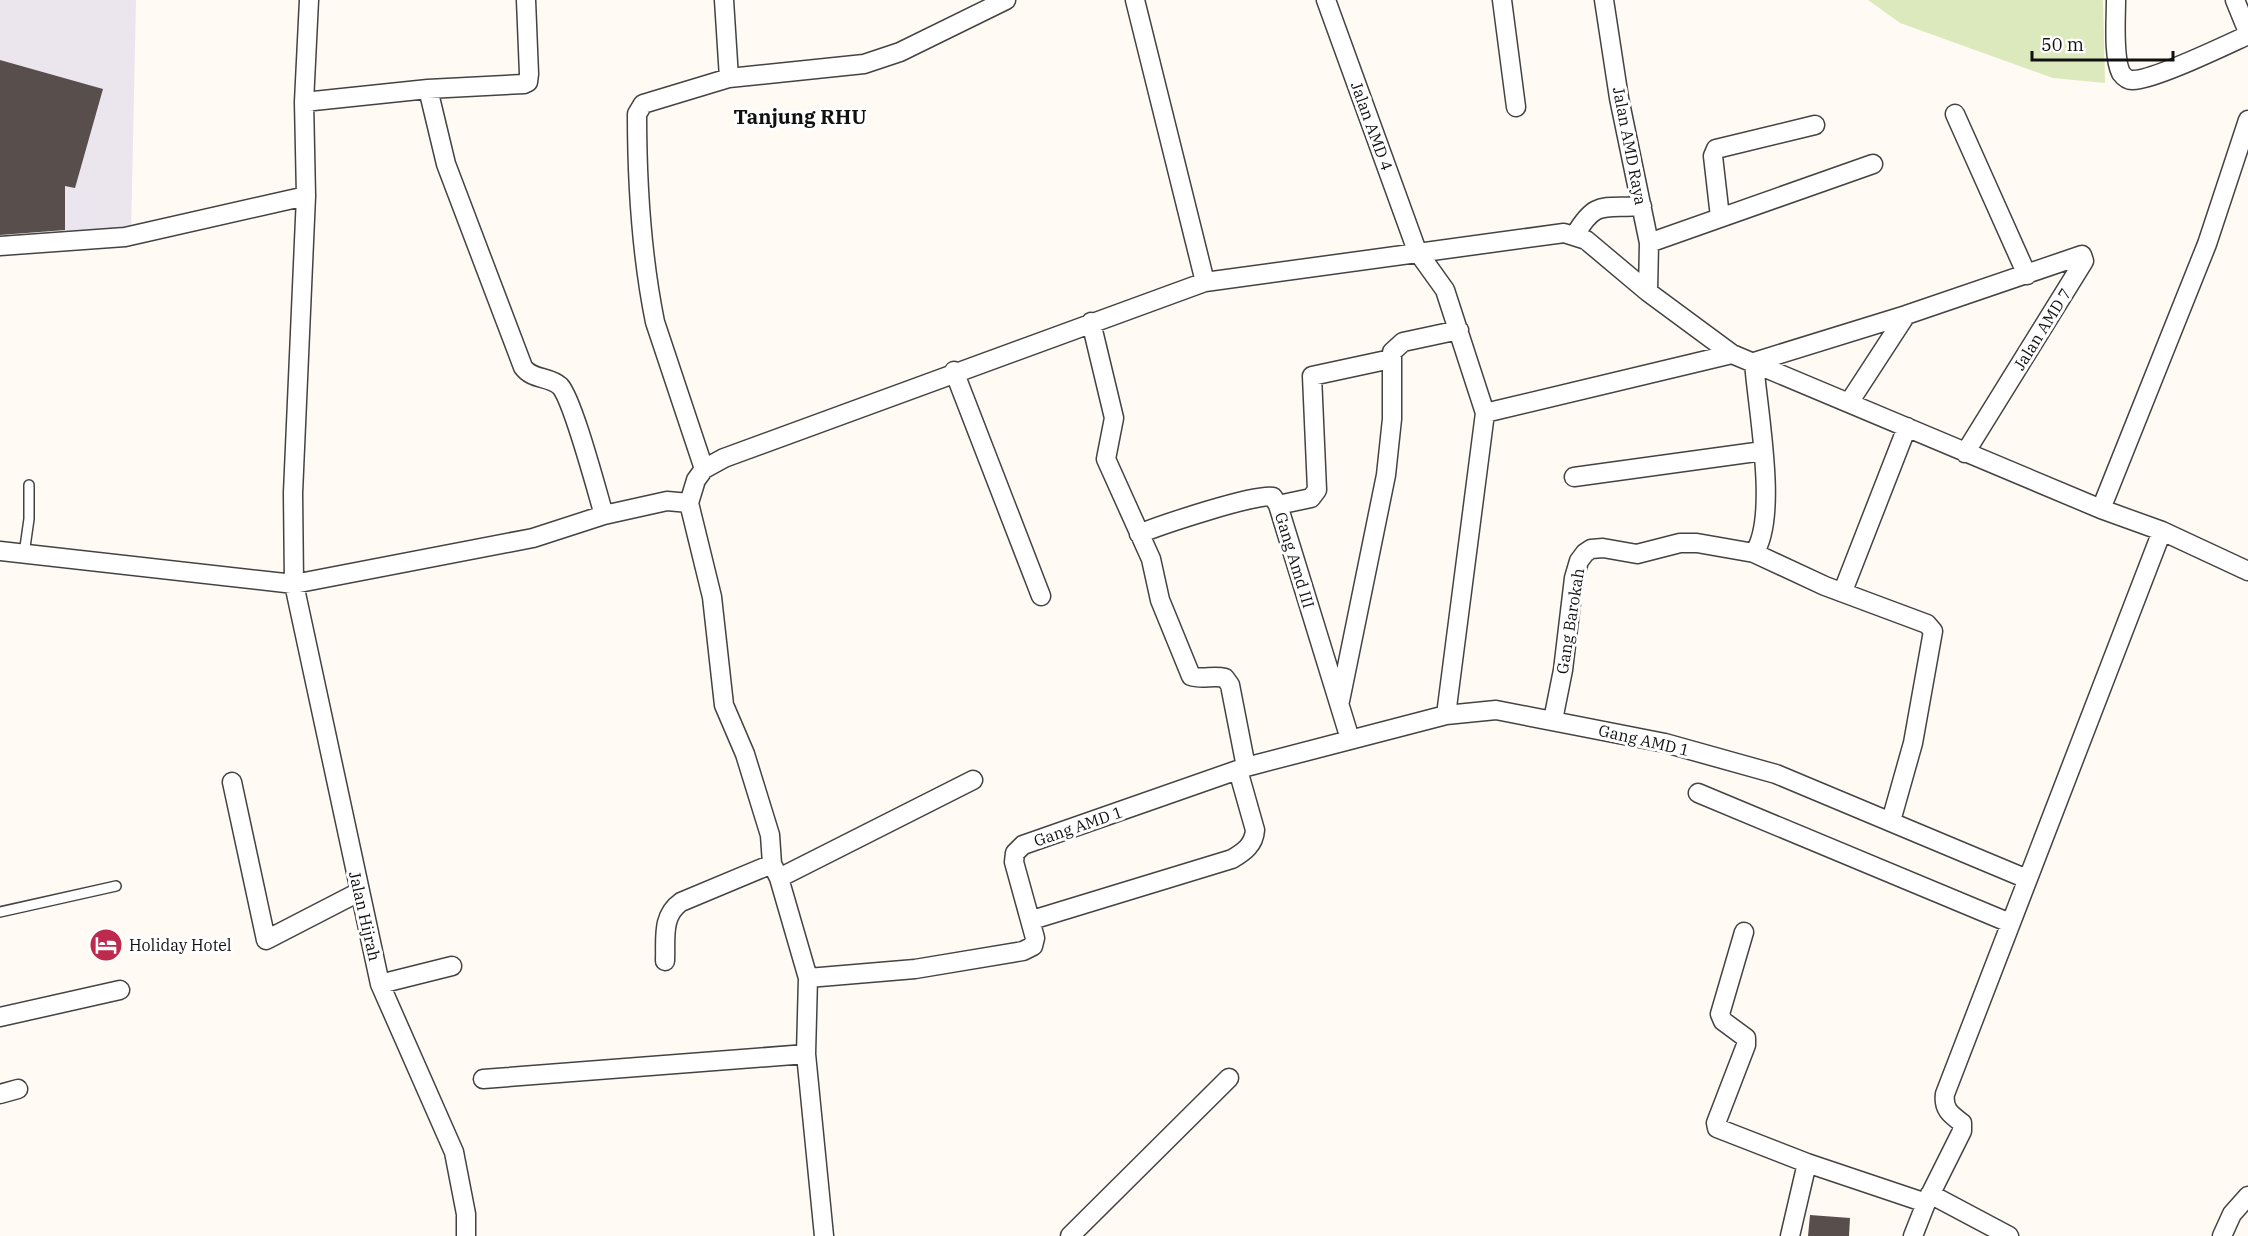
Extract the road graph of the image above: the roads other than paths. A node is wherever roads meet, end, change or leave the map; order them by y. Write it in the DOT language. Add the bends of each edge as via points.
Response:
graph roads {
  1 [pos="309,0"];
  2 [pos="526,0"];
  3 [pos="724,0"];
  4 [pos="1006,0"];
  5 [pos="1135,0"];
  6 [pos="1326,0"];
  7 [pos="1502,0"];
  8 [pos="1605,0"];
  9 [pos="2116,0"];
  10 [pos="2235,0"];
  11 [pos="2248,34"];
  12 [pos="729,78"];
  13 [pos="428,89"];
  14 [pos="304,102"];
  15 [pos="1516,107"];
  16 [pos="1955,114"];
  17 [pos="2248,120"];
  18 [pos="1815,125"];
  19 [pos="1873,164"];
  20 [pos="306,196"];
  21 [pos="1642,206"];
  22 [pos="1720,217"];
  23 [pos="1575,235"];
  24 [pos="1649,243"];
  25 [pos="0,246"];
  26 [pos="1417,251"];
  27 [pos="2027,275"];
  28 [pos="1205,282"];
  29 [pos="1648,292"];
  30 [pos="1906,315"];
  31 [pos="1091,322"];
  32 [pos="1459,330"];
  33 [pos="1732,354"];
  34 [pos="1391,359"];
  35 [pos="1754,362"];
  36 [pos="954,371"];
  37 [pos="1850,401"];
  38 [pos="1485,413"];
  39 [pos="1907,427"];
  40 [pos="1762,451"];
  41 [pos="1965,453"];
  42 [pos="704,469"];
  43 [pos="1574,477"];
  44 [pos="29,485"];
  45 [pos="689,503"];
  46 [pos="1278,505"];
  47 [pos="2101,509"];
  48 [pos="604,515"];
  49 [pos="2162,531"];
  50 [pos="1139,534"];
  51 [pos="0,551"];
  52 [pos="1754,553"];
  53 [pos="24,554"];
  54 [pos="2248,571"];
  55 [pos="294,584"];
  56 [pos="1843,591"];
  57 [pos="1041,596"];
  58 [pos="1340,701"];
  59 [pos="1446,715"];
  60 [pos="1553,720"];
  61 [pos="1350,739"];
  62 [pos="1242,769"];
  63 [pos="973,780"];
  64 [pos="232,782"];
  65 [pos="1698,794"];
  66 [pos="1891,821"];
  67 [pos="776,871"];
  68 [pos="2026,879"];
  69 [pos="116,886"];
  70 [pos="359,892"];
  71 [pos="0,912"];
  72 [pos="1032,920"];
  73 [pos="2010,923"];
  74 [pos="1744,932"];
  75 [pos="665,962"];
  76 [pos="452,966"];
  77 [pos="808,978"];
  78 [pos="380,984"];
  79 [pos="120,990"];
  80 [pos="0,1017"];
  81 [pos="806,1054"];
  82 [pos="1229,1078"];
  83 [pos="483,1079"];
  84 [pos="1807,1163"];
  85 [pos="2248,1196"];
  86 [pos="1928,1198"];
  87 [pos="466,1236"];
  88 [pos="824,1236"];
  89 [pos="1070,1236"];
  90 [pos="1790,1236"];
  91 [pos="1913,1236"];
  92 [pos="2009,1236"];
  93 [pos="2222,1236"];
  1 -- 14 [label="street, Jalan Hijrah"];
  2 -- 13 [label="street" via="528,82"];
  3 -- 12 [label="street"];
  4 -- 12 [label="street" via="864,64"];
  5 -- 28 [label="street"];
  6 -- 26 [label="street, Jalan AMD 4"];
  7 -- 15 [label="street"];
  8 -- 21 [label="street, Jalan AMD Raya" via="1619,98"];
  9 -- 11 [label="street" via="2119,63 2122,75 2132,80 2190,61"];
  10 -- 11 [label="street"];
  12 -- 42 [label="street" via="643,104 637,114 640,215 650,298"];
  13 -- 14 [label="street"];
  13 -- 48 [label="street" via="446,164 524,367 562,389"];
  14 -- 20 [label="street, Jalan Hijrah"];
  16 -- 27 [label="street"];
  17 -- 47 [label="street" via="2207,244"];
  18 -- 22 [label="street" via="1716,149 1713,156"];
  19 -- 22 [label="street"];
  20 -- 25 [label="street" via="125,237"];
  20 -- 55 [label="street, Jalan Hijrah" via="294,482"];
  21 -- 23 [label="street" via="1595,209"];
  21 -- 24 [label="street, Jalan AMD Raya"];
  22 -- 24 [label="street"];
  23 -- 26 [label="street" via="1551,234"];
  23 -- 29 [label="street" via="1601,251"];
  24 -- 29 [label="street, Jalan AMD Raya"];
  26 -- 28 [label="street"];
  26 -- 32 [label="street" via="1439,279"];
  27 -- 30 [label="street, Jalan AMD 7"];
  27 -- 41 [label="street, Jalan AMD 7" via="2077,255 2085,258"];
  28 -- 31 [label="street"];
  29 -- 33 [label="street"];
  30 -- 35 [label="street, Jalan AMD 7"];
  30 -- 37 [label="street"];
  31 -- 36 [label="street"];
  31 -- 50 [label="street" via="1114,418 1106,459"];
  32 -- 34 [label="street" via="1403,342 1394,348"];
  32 -- 38 [label="street"];
  33 -- 35 [label="street"];
  33 -- 38 [label="street"];
  34 -- 46 [label="street, Gang Amd III" via="1312,376 1317,490 1311,498"];
  34 -- 58 [label="street" via="1392,419 1386,475"];
  35 -- 37 [label="street"];
  35 -- 40 [label="street"];
  36 -- 42 [label="street"];
  36 -- 57 [label="street"];
  37 -- 39 [label="street"];
  38 -- 59 [label="street"];
  39 -- 41 [label="street"];
  39 -- 56 [label="street"];
  40 -- 43 [label="street"];
  40 -- 52 [label="street" via="1766,519"];
  41 -- 47 [label="street"];
  42 -- 45 [label="street"];
  44 -- 53 [label="lane"];
  45 -- 48 [label="street" via="667,501"];
  45 -- 67 [label="street" via="712,597 724,705 745,754 771,836"];
  46 -- 50 [label="street" via="1273,497 1264,495"];
  46 -- 58 [label="street, Gang Amd III"];
  47 -- 49 [label="street"];
  48 -- 55 [label="street" via="533,538"];
  49 -- 54 [label="street"];
  49 -- 68 [label="street"];
  50 -- 62 [label="street" via="1191,676 1198,679 1216,675 1230,685"];
  51 -- 53 [label="street"];
  52 -- 56 [label="street, Gang Barokah"];
  52 -- 60 [label="street, Gang Barokah" via="1697,543 1680,543 1637,554 1591,549 1579,561 1574,578"];
  53 -- 55 [label="street"];
  55 -- 70 [label="street, Jalan Hijrah"];
  56 -- 66 [label="street, Gang Barokah" via="1927,624 1934,631 1913,743"];
  58 -- 61 [label="street, Gang Amd III"];
  59 -- 60 [label="street, Gang AMD 1" via="1496,710"];
  59 -- 61 [label="street, Gang AMD 1"];
  60 -- 66 [label="street, Gang AMD 1" via="1665,743 1776,774"];
  61 -- 62 [label="street, Gang AMD 1"];
  62 -- 72 [label="street" via="1255,830 1247,850 1232,859"];
  62 -- 72 [label="street, Gang AMD 1" via="1023,846 1015,853 1014,862"];
  63 -- 67 [label="street"];
  64 -- 70 [label="street" via="266,940"];
  65 -- 73 [label="street"];
  66 -- 68 [label="street, Gang AMD 1"];
  67 -- 75 [label="street" via="681,902 670,910 666,920"];
  67 -- 77 [label="street"];
  68 -- 73 [label="street"];
  69 -- 71 [label="lane"];
  70 -- 78 [label="street, Jalan Hijrah"];
  72 -- 77 [label="street, Gang AMD 1" via="1033,946 1023,951 915,969"];
  73 -- 86 [label="street" via="1944,1094 1944,1103 1962,1123 1962,1131"];
  74 -- 84 [label="street" via="1720,1014 1723,1021 1746,1038 1746,1045 1717,1128"];
  76 -- 78 [label="street"];
  77 -- 81 [label="street"];
  78 -- 87 [label="street, Jalan Hijrah" via="454,1152 466,1214"];
  79 -- 80 [label="street"];
  81 -- 83 [label="street"];
  81 -- 88 [label="street"];
  82 -- 89 [label="street"];
  84 -- 86 [label="street"];
  84 -- 90 [label="street"];
  85 -- 93 [label="street" via="2232,1214"];
  86 -- 91 [label="street"];
  86 -- 92 [label="street"];
}
